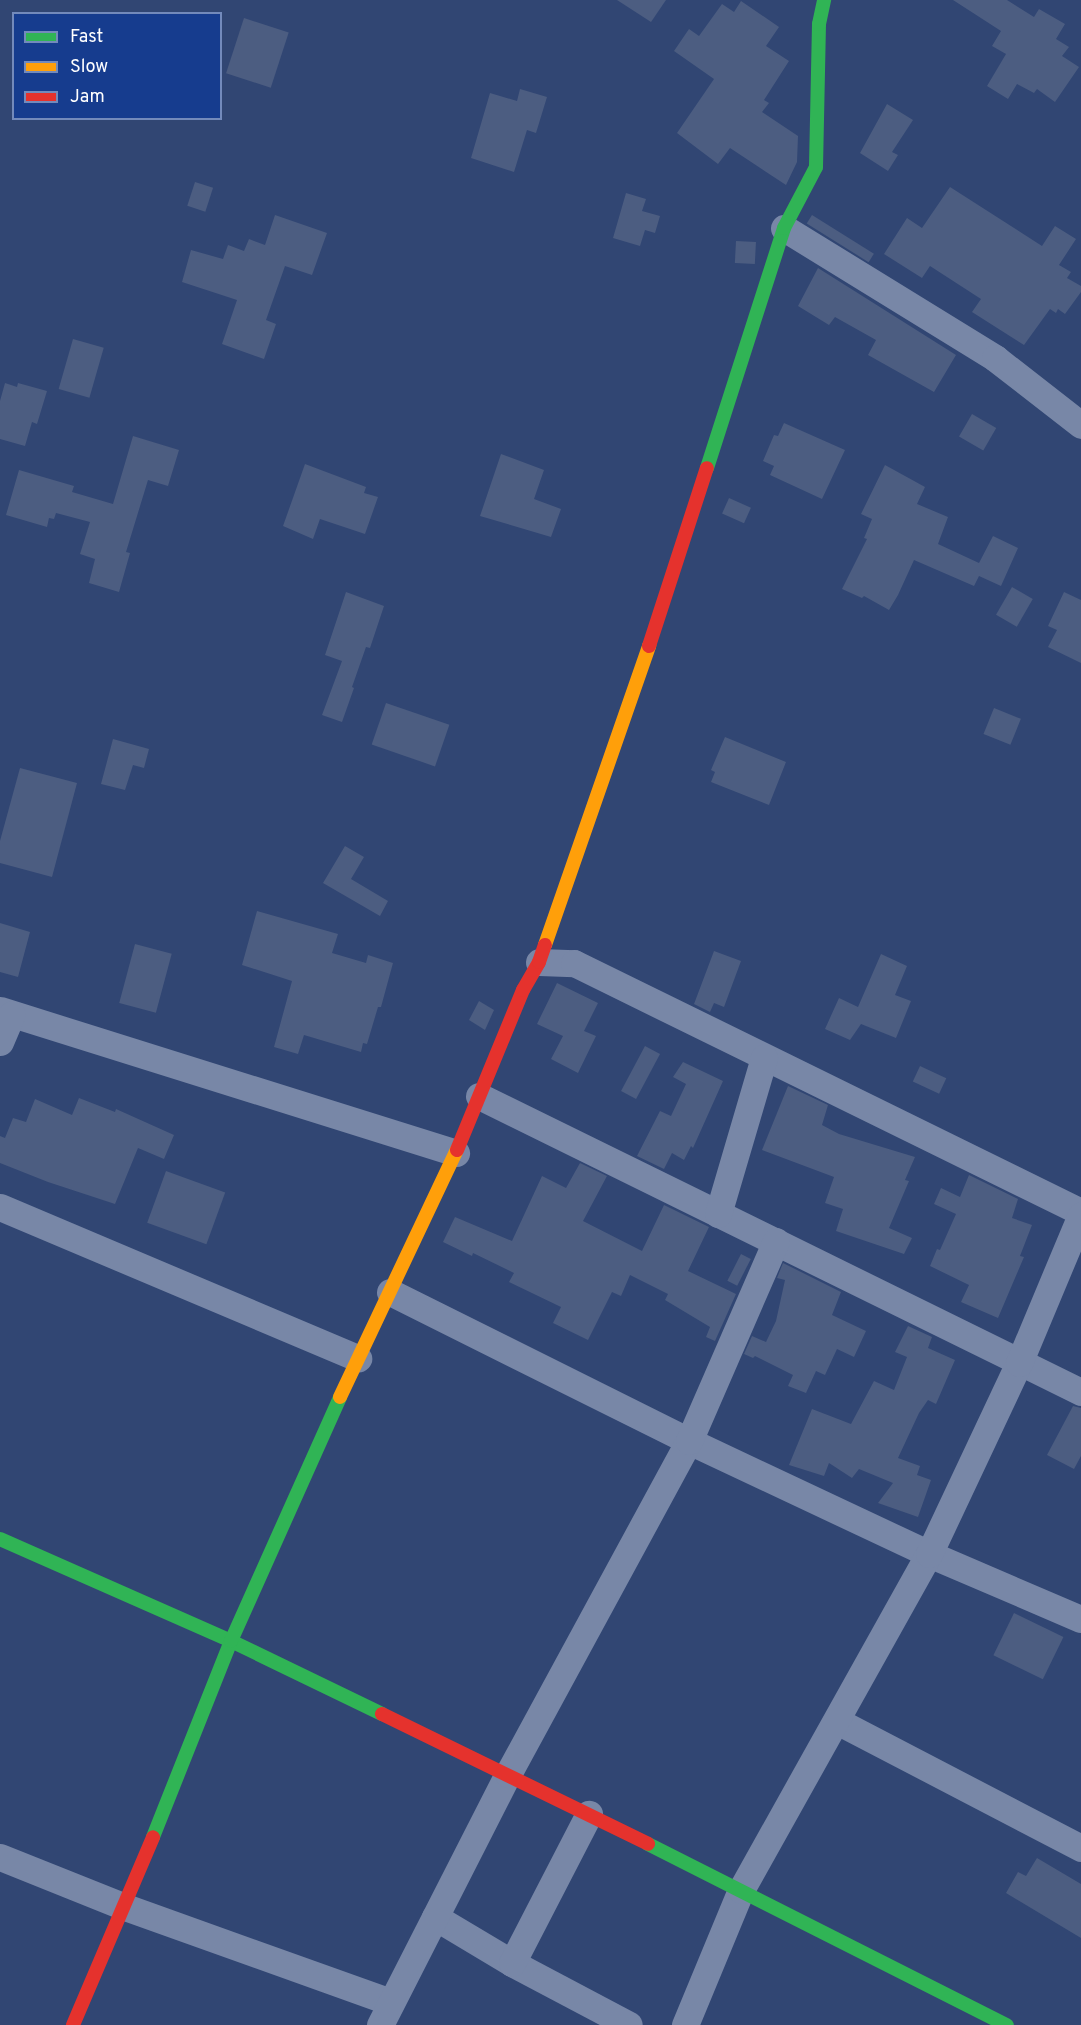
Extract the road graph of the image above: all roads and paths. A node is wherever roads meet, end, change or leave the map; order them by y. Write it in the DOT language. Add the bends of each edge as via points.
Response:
graph roads {
  1 [pos="824,0"];
  2 [pos="784,228"];
  3 [pos="1081,426"];
  4 [pos="539,962"];
  5 [pos="6,1012"];
  6 [pos="0,1042"];
  7 [pos="764,1058"];
  8 [pos="478,1096"];
  9 [pos="456,1153"];
  10 [pos="0,1207"];
  11 [pos="1081,1213"];
  12 [pos="718,1214"];
  13 [pos="776,1241"];
  14 [pos="390,1292"];
  15 [pos="358,1358"];
  16 [pos="1019,1363"];
  17 [pos="1081,1392"];
  18 [pos="689,1442"];
  19 [pos="0,1539"];
  20 [pos="929,1554"];
  21 [pos="1081,1619"];
  22 [pos="231,1641"];
  23 [pos="837,1721"];
  24 [pos="508,1774"];
  25 [pos="588,1814"];
  26 [pos="1081,1848"];
  27 [pos="0,1857"];
  28 [pos="741,1890"];
  29 [pos="125,1907"];
  30 [pos="435,1917"];
  31 [pos="512,1963"];
  32 [pos="386,2013"];
  33 [pos="73,2025"];
  34 [pos="629,2025"];
  35 [pos="685,2025"];
  36 [pos="1007,2025"];
  1 -- 2 [label="street" via="819,24 816,167"];
  2 -- 3 [label="street" via="995,358"];
  2 -- 4 [label="street" via="659,618"];
  4 -- 7 [label="street" via="574,963"];
  4 -- 8 [label="street"];
  5 -- 6 [label="street"];
  5 -- 9 [label="street"];
  7 -- 11 [label="street"];
  7 -- 12 [label="street"];
  8 -- 9 [label="street"];
  8 -- 12 [label="street"];
  9 -- 14 [label="street"];
  10 -- 15 [label="street"];
  11 -- 16 [label="street"];
  12 -- 13 [label="street"];
  13 -- 16 [label="street"];
  13 -- 18 [label="street"];
  14 -- 15 [label="street"];
  14 -- 18 [label="street"];
  15 -- 22 [label="street"];
  16 -- 17 [label="street"];
  16 -- 20 [label="street"];
  18 -- 20 [label="street"];
  18 -- 24 [label="street"];
  19 -- 22 [label="street"];
  20 -- 21 [label="street"];
  20 -- 23 [label="street"];
  22 -- 24 [label="street"];
  22 -- 29 [label="street"];
  23 -- 26 [label="street"];
  23 -- 28 [label="street"];
  24 -- 25 [label="street"];
  24 -- 30 [label="street"];
  25 -- 28 [label="street"];
  25 -- 31 [label="street"];
  27 -- 29 [label="street"];
  28 -- 35 [label="street"];
  28 -- 36 [label="street"];
  29 -- 32 [label="street"];
  29 -- 33 [label="street"];
  30 -- 31 [label="street"];
  30 -- 32 [label="street"];
  31 -- 34 [label="street"];
}
